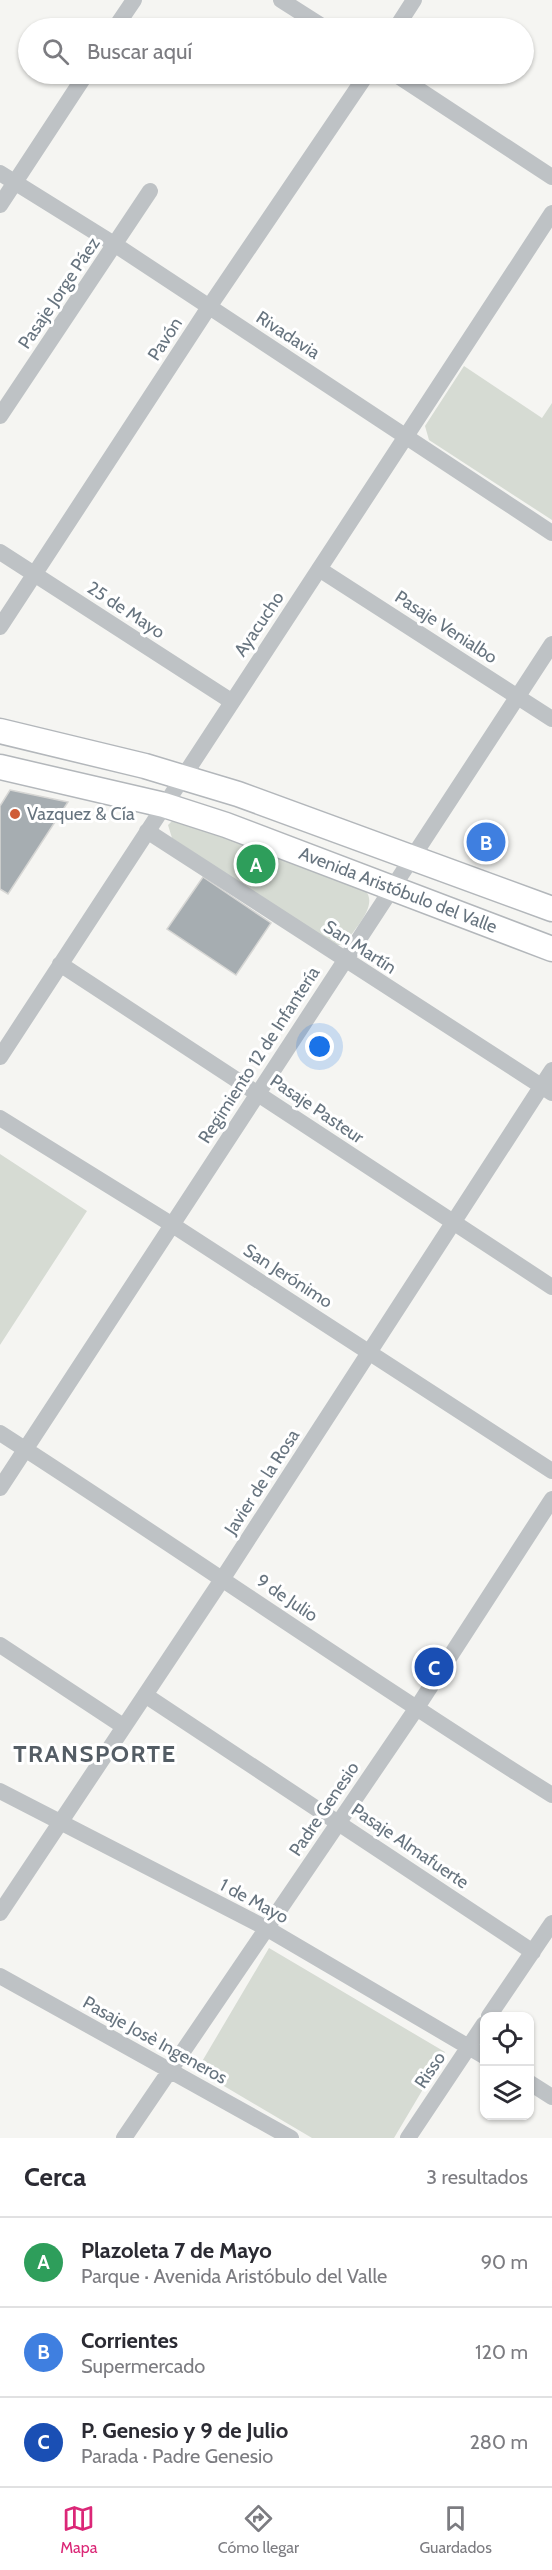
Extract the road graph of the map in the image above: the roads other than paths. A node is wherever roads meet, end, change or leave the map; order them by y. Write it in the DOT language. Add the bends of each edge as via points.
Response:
graph roads {
  1 [pos="134,0"];
  2 [pos="281,0"];
  3 [pos="414,0"];
  4 [pos="122,18"];
  5 [pos="309,18"];
  6 [pos="402,18"];
  7 [pos="79,84"];
  8 [pos="360,84"];
  9 [pos="410,84"];
  10 [pos="0,173"];
  11 [pos="552,177"];
  12 [pos="15,182"];
  13 [pos="150,191"];
  14 [pos="0,205"];
  15 [pos="552,213"];
  16 [pos="114,244"];
  17 [pos="209,307"];
  18 [pos="0,416"];
  19 [pos="406,437"];
  20 [pos="552,533"];
  21 [pos="0,552"];
  22 [pos="319,569"];
  23 [pos="34,574"];
  24 [pos="0,627"];
  25 [pos="552,644"];
  26 [pos="518,696"];
  27 [pos="231,701"];
  28 [pos="552,719"];
  29 [pos="0,731"];
  30 [pos="0,767"];
  31 [pos="183,777"];
  32 [pos="164,805"];
  33 [pos="147,831"];
  34 [pos="412,857"];
  35 [pos="391,888"];
  36 [pos="552,909"];
  37 [pos="552,949"];
  38 [pos="344,960"];
  39 [pos="60,964"];
  40 [pos="0,1057"];
  41 [pos="552,1070"];
  42 [pos="547,1090"];
  43 [pos="257,1093"];
  44 [pos="0,1118"];
  45 [pos="453,1223"];
  46 [pos="171,1224"];
  47 [pos="552,1287"];
  48 [pos="369,1352"];
  49 [pos="0,1433"];
  50 [pos="25,1450"];
  51 [pos="552,1471"];
  52 [pos="0,1488"];
  53 [pos="552,1498"];
  54 [pos="223,1578"];
  55 [pos="0,1645"];
  56 [pos="145,1695"];
  57 [pos="416,1709"];
  58 [pos="123,1726"];
  59 [pos="0,1791"];
  60 [pos="552,1794"];
  61 [pos="339,1822"];
  62 [pos="60,1824"];
  63 [pos="0,1913"];
  64 [pos="552,1923"];
  65 [pos="266,1928"];
  66 [pos="533,1952"];
  67 [pos="0,1976"];
  68 [pos="492,2012"];
  69 [pos="480,2030"];
  70 [pos="469,2046"];
  71 [pos="480,2053"];
  72 [pos="170,2070"];
  73 [pos="534,2086"];
  74 [pos="552,2097"];
  75 [pos="124,2138"];
  76 [pos="291,2138"];
  77 [pos="408,2138"];
  1 -- 4 [label="street"];
  2 -- 5 [label="street"];
  3 -- 6 [label="street"];
  7 -- 12 [label="street"];
  8 -- 17 [label="street, Pavón"];
  9 -- 11 [label="street"];
  10 -- 12 [label="street, Rivadavia"];
  12 -- 14 [label="street"];
  12 -- 16 [label="street, Rivadavia"];
  13 -- 16 [label="street, Pasaje Jorge Páez"];
  15 -- 19 [label="street, Ayacucho"];
  16 -- 17 [label="street, Rivadavia"];
  16 -- 18 [label="street, Pasaje Jorge Páez"];
  17 -- 19 [label="street, Rivadavia"];
  17 -- 23 [label="street, Pavón"];
  19 -- 20 [label="street, Rivadavia"];
  19 -- 22 [label="street, Ayacucho"];
  21 -- 23 [label="street, 25 de Mayo"];
  22 -- 26 [label="street, Pasaje Venialbo"];
  22 -- 27 [label="street, Ayacucho"];
  23 -- 24 [label="street, Pavón"];
  23 -- 27 [label="street, 25 de Mayo"];
  25 -- 26 [label="street, Regimiento 12 de Infantería"];
  26 -- 28 [label="street, Pasaje Venialbo"];
  26 -- 34 [label="street, Regimiento 12 de Infantería"];
  27 -- 31 [label="street, Ayacucho"];
  29 -- 31 [label="main road, Avenida Aristóbulo del Valle"];
  30 -- 32 [label="main road, Avenida Aristóbulo del Valle"];
  31 -- 32 [label="street, Ayacucho"];
  31 -- 34 [label="main road, Avenida Aristóbulo del Valle"];
  32 -- 33 [label="street, Ayacucho"];
  32 -- 35 [label="main road, Avenida Aristóbulo del Valle"];
  33 -- 38 [label="street, San Martín"];
  33 -- 39 [label="street, Ayacucho"];
  34 -- 35 [label="street, Regimiento 12 de Infantería"];
  34 -- 36 [label="main road, Avenida Aristóbulo del Valle"];
  35 -- 37 [label="main road, Avenida Aristóbulo del Valle"];
  35 -- 38 [label="street, Regimiento 12 de Infantería"];
  38 -- 42 [label="street, San Martín"];
  38 -- 43 [label="street, Regimiento 12 de Infantería"];
  39 -- 40 [label="street, Ayacucho"];
  39 -- 43 [label="street, Pasaje Pasteur"];
  41 -- 42 [label="street, Javier de la Rosa"];
  42 -- 45 [label="street, Javier de la Rosa"];
  43 -- 45 [label="street, Pasaje Pasteur"];
  43 -- 46 [label="street, Regimiento 12 de Infantería"];
  44 -- 46 [label="street, San Jerónimo"];
  45 -- 47 [label="street, Pasaje Pasteur"];
  45 -- 48 [label="street, Javier de la Rosa"];
  46 -- 48 [label="street, San Jerónimo"];
  46 -- 50 [label="street, Regimiento 12 de Infantería"];
  48 -- 51 [label="street, San Jerónimo"];
  48 -- 54 [label="street, Javier de la Rosa"];
  49 -- 50 [label="street, 9 de Julio"];
  50 -- 52 [label="street, Regimiento 12 de Infantería"];
  50 -- 54 [label="street, 9 de Julio"];
  53 -- 57 [label="street, Padre Genesio"];
  54 -- 56 [label="street, Javier de la Rosa"];
  54 -- 57 [label="street, 9 de Julio"];
  55 -- 58 [label="street"];
  56 -- 58 [label="street, Javier de la Rosa"];
  56 -- 61 [label="street, Pasaje Almafuerte"];
  57 -- 60 [label="street, 9 de Julio"];
  57 -- 61 [label="street, Padre Genesio"];
  58 -- 62 [label="street, Javier de la Rosa"];
  59 -- 62 [label="street, 1 de Mayo"];
  61 -- 65 [label="street, Padre Genesio"];
  61 -- 66 [label="street, Pasaje Almafuerte"];
  62 -- 63 [label="street, Javier de la Rosa"];
  62 -- 65 [label="street, 1 de Mayo"];
  64 -- 66 [label="street"];
  65 -- 70 [label="street, 1 de Mayo"];
  65 -- 72 [label="street, Padre Genesio"];
  66 -- 68 [label="street"];
  67 -- 72 [label="street, Pasaje Josè Ingeneros"];
  69 -- 70 [label="street, Risso"];
  70 -- 71 [label="street, 1 de Mayo"];
  70 -- 77 [label="street, Risso"];
  72 -- 75 [label="street, Padre Genesio"];
  72 -- 76 [label="street, Pasaje Josè Ingeneros"];
  73 -- 74 [label="street"];
}
